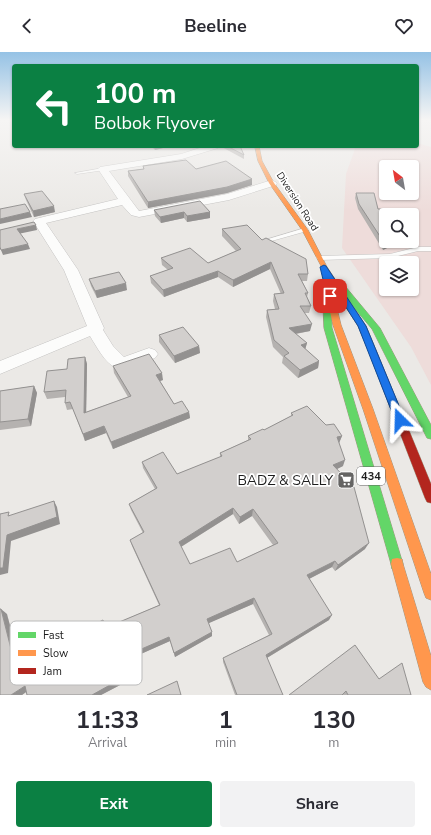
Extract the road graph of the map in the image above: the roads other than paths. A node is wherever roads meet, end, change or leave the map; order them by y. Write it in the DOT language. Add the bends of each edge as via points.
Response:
graph roads {
  1 [pos="202,150"];
  2 [pos="258,150"];
  3 [pos="103,170"];
  4 [pos="77,173"];
  5 [pos="272,183"];
  6 [pos="125,201"];
  7 [pos="305,230"];
  8 [pos="268,240"];
  9 [pos="431,249"];
  10 [pos="322,263"];
  11 [pos="94,329"];
  12 [pos="149,354"];
  13 [pos="0,368"];
  14 [pos="428,422"];
  15 [pos="431,435"];
  16 [pos="431,498"];
  17 [pos="431,593"];
  18 [pos="431,682"];
  1 -- 3 [label="street"];
  2 -- 5 [label="main road, Diversion Road / 434" via="260,161"];
  3 -- 4 [label="lane"];
  3 -- 6 [label="street"];
  5 -- 6 [label="street" via="229,197 139,214"];
  5 -- 7 [label="main road, Diversion Road / 434"];
  6 -- 11 [label="street" via="35,222 71,270 96,326"];
  7 -- 8 [label="lane"];
  7 -- 10 [label="main road, Diversion Road / 434"];
  9 -- 10 [label="lane"];
  10 -- 14 [label="main road, Diversion Road / 434" via="376,328"];
  10 -- 16 [label="main road, 434" via="362,326"];
  10 -- 17 [label="main road, 434" via="337,325"];
  10 -- 18 [label="main road, Diversion Road / 434" via="328,328"];
  11 -- 12 [label="street" via="119,363"];
  11 -- 13 [label="street"];
  14 -- 15 [label="main road, Diversion Road / 434"];
}
